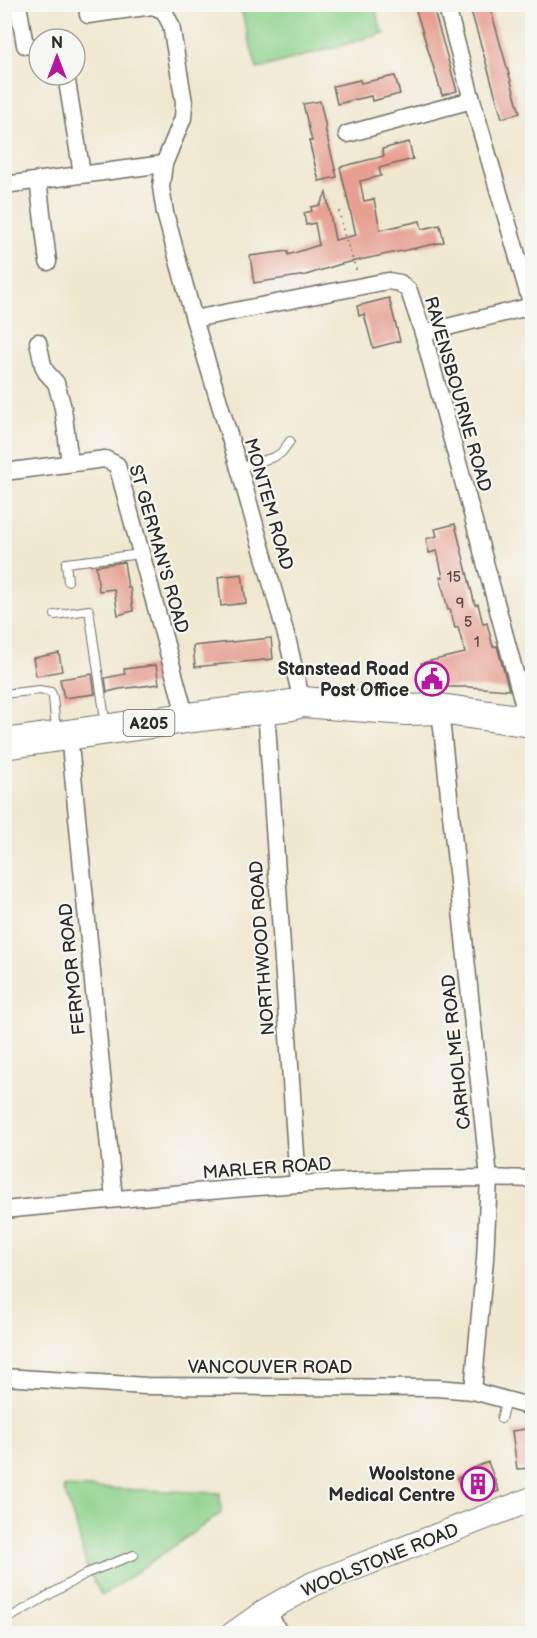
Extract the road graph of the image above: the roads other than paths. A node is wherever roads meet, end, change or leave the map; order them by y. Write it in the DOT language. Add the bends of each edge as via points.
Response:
graph roads {
  1 [pos="18,4"];
  2 [pos="446,4"];
  3 [pos="146,6"];
  4 [pos="88,10"];
  5 [pos="27,45"];
  6 [pos="68,87"];
  7 [pos="472,100"];
  8 [pos="347,134"];
  9 [pos="164,164"];
  10 [pos="82,174"];
  11 [pos="38,180"];
  12 [pos="4,185"];
  13 [pos="48,262"];
  14 [pos="532,306"];
  15 [pos="194,318"];
  16 [pos="423,333"];
  17 [pos="38,342"];
  18 [pos="290,441"];
  19 [pos="70,463"];
  20 [pos="239,468"];
  21 [pos="4,472"];
  22 [pos="141,555"];
  23 [pos="68,581"];
  24 [pos="55,615"];
  25 [pos="4,694"];
  26 [pos="302,702"];
  27 [pos="266,709"];
  28 [pos="440,709"];
  29 [pos="186,718"];
  30 [pos="530,722"];
  31 [pos="106,729"];
  32 [pos="63,735"];
  33 [pos="4,744"];
  34 [pos="489,1178"];
  35 [pos="532,1179"];
  36 [pos="298,1184"];
  37 [pos="114,1199"];
  38 [pos="4,1210"];
  39 [pos="4,1377"];
  40 [pos="473,1391"];
  41 [pos="506,1399"];
  42 [pos="532,1407"];
  43 [pos="501,1419"];
  44 [pos="532,1499"];
  45 [pos="134,1555"];
  46 [pos="267,1610"];
  47 [pos="4,1621"];
  48 [pos="233,1634"];
  49 [pos="280,1634"];
  1 -- 5 [label="street"];
  2 -- 7 [label="street"];
  3 -- 4 [label="street"];
  3 -- 9 [label="street" via="164,11 171,25 184,102 183,118"];
  6 -- 10 [label="street"];
  7 -- 8 [label="street"];
  7 -- 14 [label="street"];
  9 -- 10 [label="street"];
  9 -- 15 [label="street, MONTEM ROAD" via="161,187 165,213"];
  10 -- 11 [label="street"];
  11 -- 12 [label="street"];
  11 -- 13 [label="street"];
  14 -- 16 [label="street"];
  15 -- 16 [label="street, RAVENSBOURNE ROAD" via="388,281 400,283 409,291"];
  15 -- 20 [label="street, MONTEM ROAD"];
  16 -- 30 [label="street, RAVENSBOURNE ROAD"];
  17 -- 19 [label="street" via="44,369 56,383 63,408"];
  18 -- 20 [label="lane" via="274,457"];
  19 -- 21 [label="street, ST GERMAN'S ROAD"];
  19 -- 22 [label="street, ST GERMAN'S ROAD" via="105,459 117,465"];
  20 -- 26 [label="street, MONTEM ROAD"];
  22 -- 23 [label="lane" via="66,563"];
  22 -- 29 [label="street, ST GERMAN'S ROAD"];
  24 -- 31 [label="lane" via="89,610"];
  25 -- 32 [label="lane" via="51,692 54,724"];
  26 -- 27 [label="highway, A205"];
  26 -- 28 [label="highway, A205"];
  27 -- 29 [label="highway, A205"];
  27 -- 36 [label="street, NORTHWOOD ROAD"];
  28 -- 30 [label="highway, A205"];
  28 -- 34 [label="street, CARHOLME ROAD"];
  29 -- 31 [label="highway, A205"];
  31 -- 32 [label="highway, A205"];
  32 -- 33 [label="highway, A205"];
  32 -- 37 [label="street, FERMOR ROAD"];
  34 -- 35 [label="street, MARLER ROAD"];
  34 -- 36 [label="street, MARLER ROAD"];
  34 -- 40 [label="street, CARHOLME ROAD"];
  36 -- 37 [label="street, MARLER ROAD"];
  37 -- 38 [label="street, MARLER ROAD"];
  39 -- 40 [label="street, VANCOUVER ROAD" via="146,1386"];
  40 -- 41 [label="street, VANCOUVER ROAD"];
  41 -- 42 [label="street, VANCOUVER ROAD"];
  41 -- 43 [label="lane"];
  44 -- 46 [label="street, WOOLSTONE ROAD" via="314,1584"];
  45 -- 47 [label="lane" via="87,1573"];
  46 -- 48 [label="street, WOOLSTONE ROAD"];
  46 -- 49 [label="street"];
}
